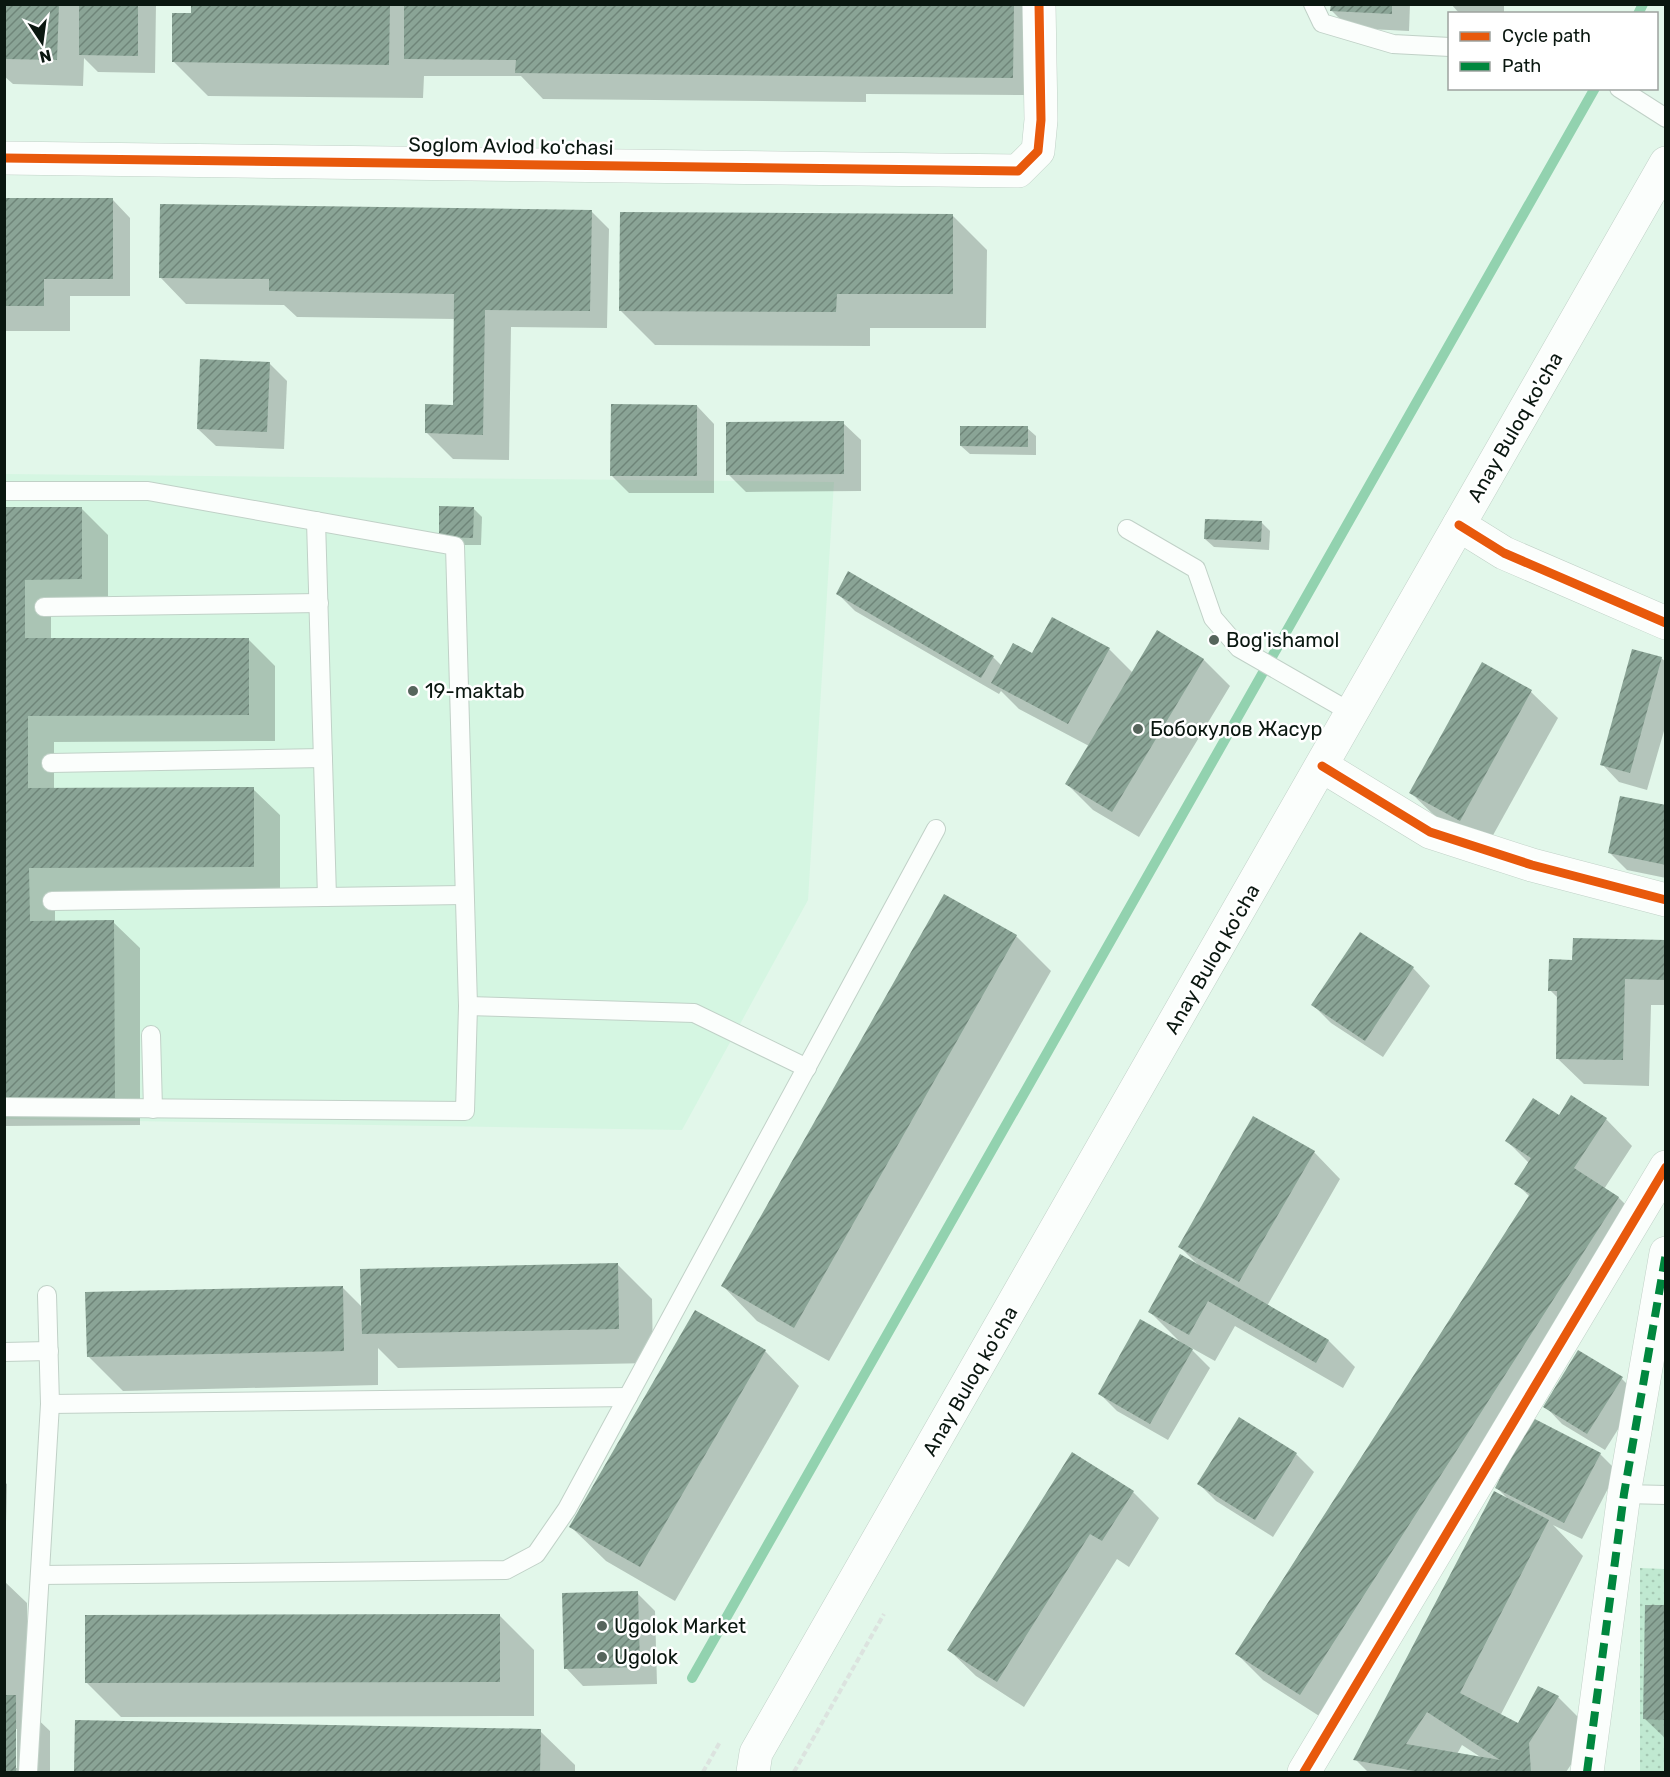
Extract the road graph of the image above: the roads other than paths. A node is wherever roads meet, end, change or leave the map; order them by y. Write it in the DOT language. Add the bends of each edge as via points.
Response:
graph roads {
  1 [pos="1039,4"];
  2 [pos="1313,4"];
  3 [pos="1448,47"];
  4 [pos="1622,90"];
  5 [pos="1665,118"];
  6 [pos="4,158"];
  7 [pos="1665,163"];
  8 [pos="4,490"];
  9 [pos="316,521"];
  10 [pos="1459,525"];
  11 [pos="1127,529"];
  12 [pos="319,603"];
  13 [pos="44,607"];
  14 [pos="1665,623"];
  15 [pos="1352,713"];
  16 [pos="323,758"];
  17 [pos="51,763"];
  18 [pos="1322,766"];
  19 [pos="936,829"];
  20 [pos="465,895"];
  21 [pos="327,897"];
  22 [pos="1665,900"];
  23 [pos="52,901"];
  24 [pos="468,1006"];
  25 [pos="151,1035"];
  26 [pos="807,1068"];
  27 [pos="4,1107"];
  28 [pos="153,1109"];
  29 [pos="1665,1167"];
  30 [pos="1665,1253"];
  31 [pos="47,1295"];
  32 [pos="49,1351"];
  33 [pos="4,1352"];
  34 [pos="1657,1354"];
  35 [pos="628,1397"];
  36 [pos="50,1404"];
  37 [pos="1624,1494"];
  38 [pos="1665,1495"];
  39 [pos="40,1575"];
  40 [pos="754,1763"];
  41 [pos="28,1773"];
  42 [pos="1304,1773"];
  43 [pos="1587,1773"];
  1 -- 6 [label="street, Soglom Avlod ko'chasi" via="1038,152 1018,171"];
  2 -- 3 [label="lane" via="1322,23 1393,44"];
  4 -- 5 [label="lane"];
  7 -- 10 [label="street, Anay Buloq ko'cha"];
  8 -- 9 [label="lane" via="148,491"];
  9 -- 12 [label="lane"];
  9 -- 20 [label="lane" via="455,546"];
  10 -- 14 [label="street" via="1504,553"];
  10 -- 15 [label="street, Anay Buloq ko'cha"];
  11 -- 15 [label="lane" via="1196,569 1213,618 1239,648"];
  12 -- 13 [label="lane"];
  12 -- 16 [label="lane"];
  15 -- 18 [label="street, Anay Buloq ko'cha"];
  16 -- 17 [label="lane"];
  16 -- 21 [label="lane"];
  18 -- 22 [label="street" via="1430,832 1532,865"];
  18 -- 40 [label="street, Anay Buloq ko'cha"];
  19 -- 26 [label="lane"];
  20 -- 21 [label="lane"];
  20 -- 24 [label="lane"];
  21 -- 23 [label="lane"];
  24 -- 26 [label="lane" via="694,1013"];
  24 -- 28 [label="lane" via="465,1111"];
  25 -- 28 [label="lane"];
  26 -- 35 [label="lane"];
  27 -- 28 [label="lane"];
  29 -- 42 [label="street"];
  30 -- 34 [label="street"];
  31 -- 32 [label="lane"];
  32 -- 33 [label="lane"];
  32 -- 36 [label="lane"];
  34 -- 37 [label="street"];
  35 -- 36 [label="lane"];
  35 -- 39 [label="lane" via="567,1509 536,1554 506,1570"];
  36 -- 39 [label="lane"];
  37 -- 38 [label="lane"];
  37 -- 43 [label="street"];
  39 -- 41 [label="lane"];
}
